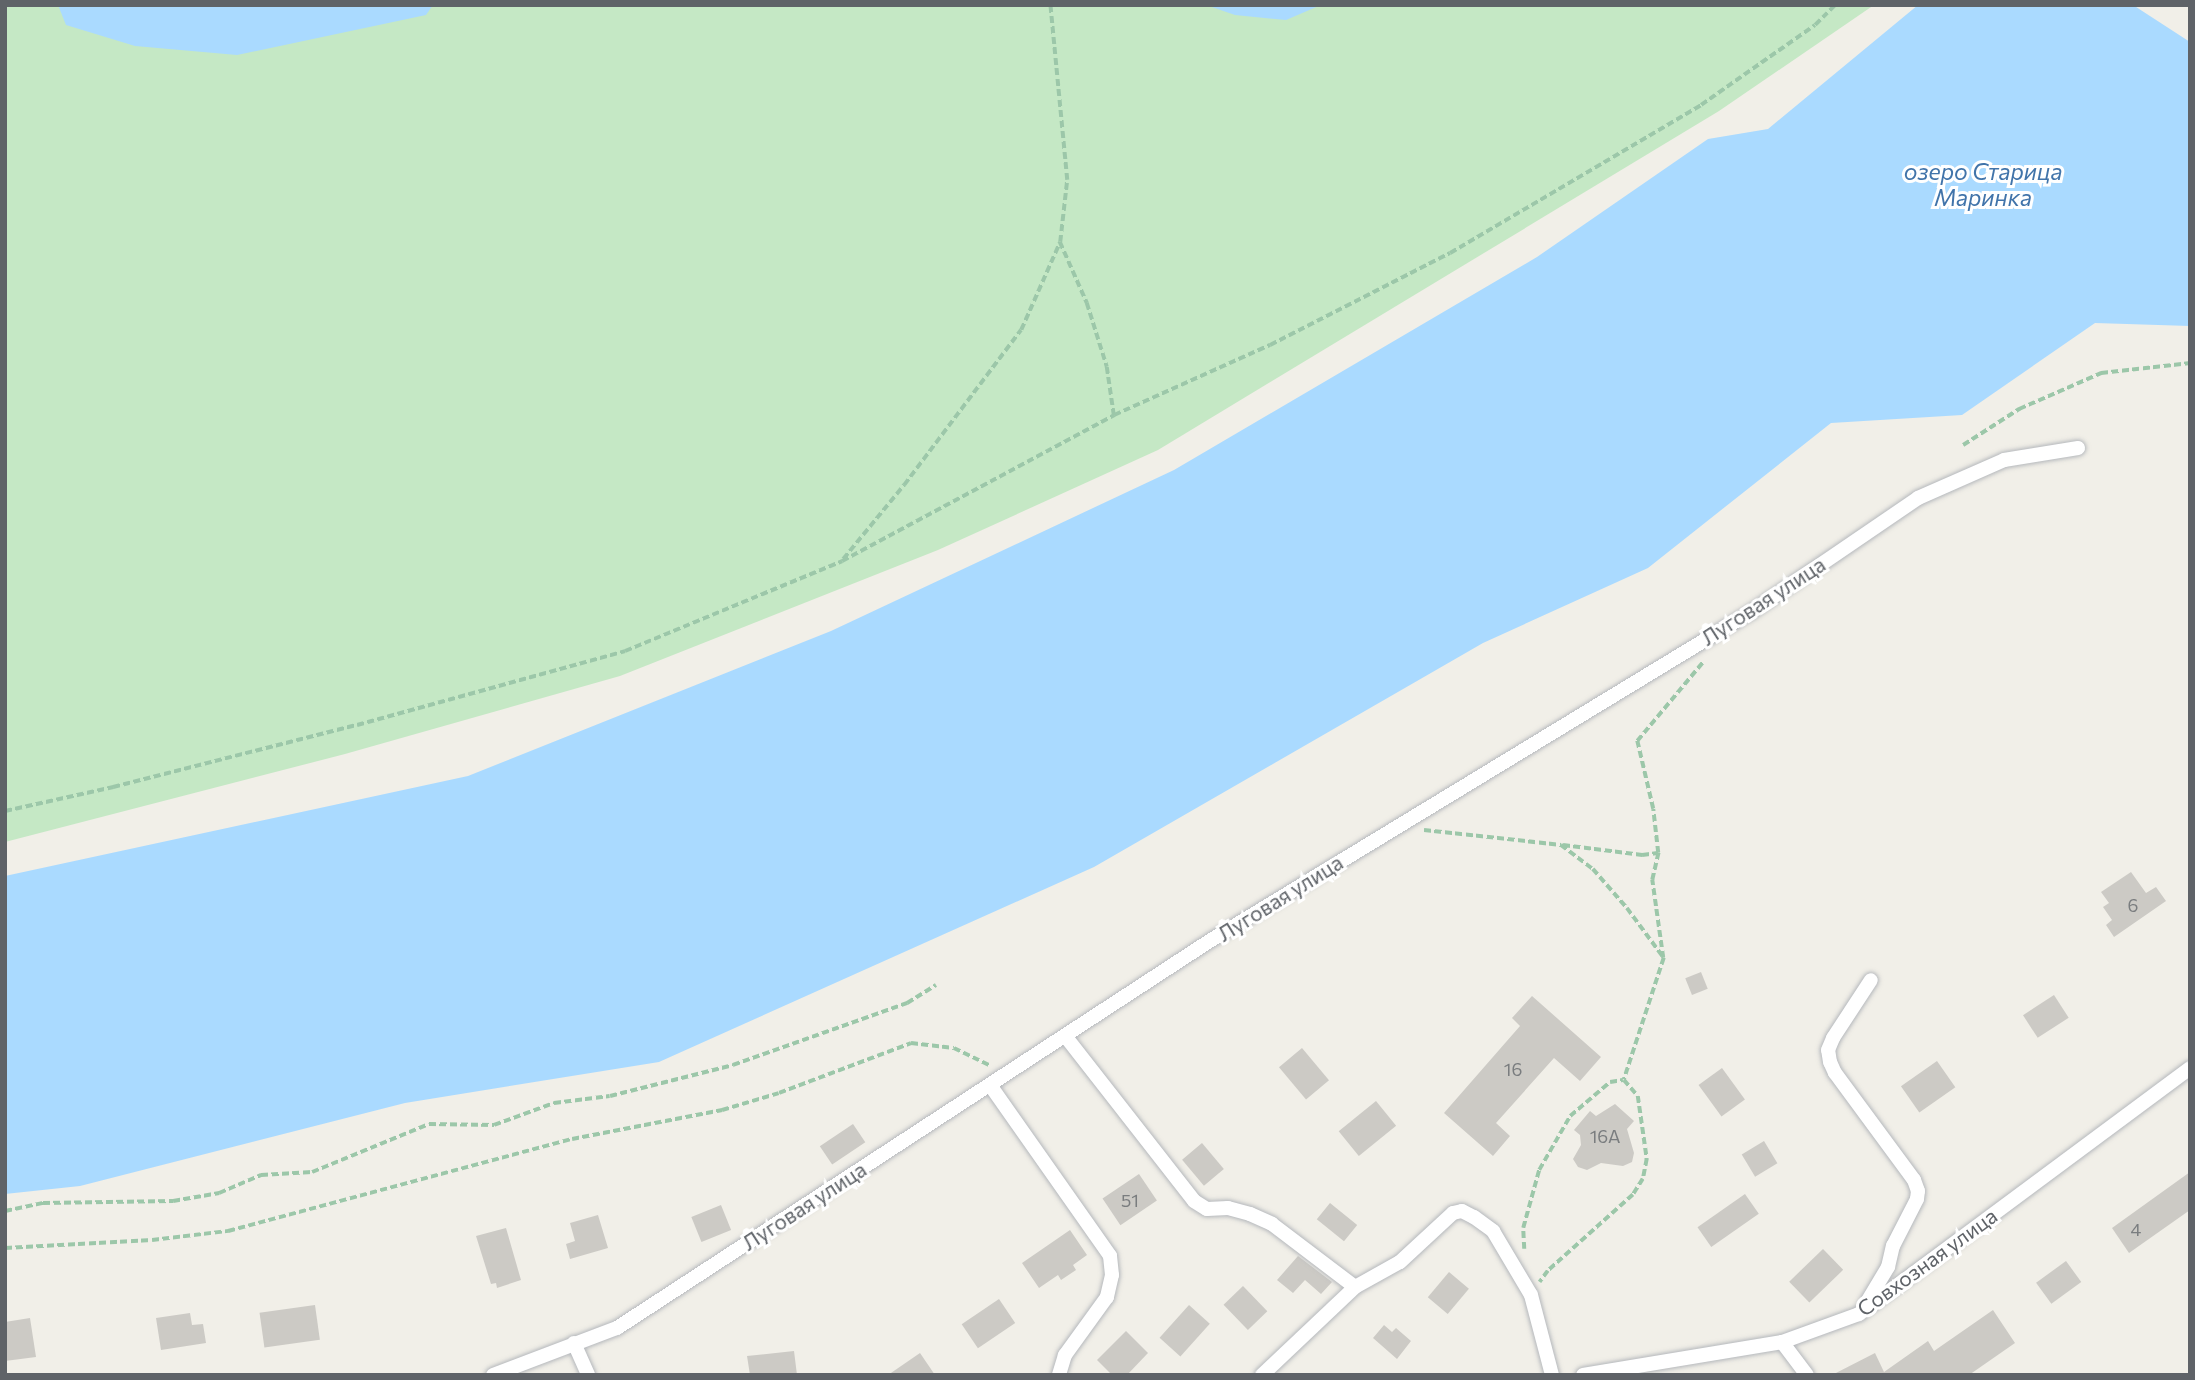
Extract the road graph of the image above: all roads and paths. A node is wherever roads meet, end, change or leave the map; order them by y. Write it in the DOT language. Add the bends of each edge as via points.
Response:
graph roads {
  1 [pos="1050,5"];
  2 [pos="1835,5"];
  3 [pos="1060,242"];
  4 [pos="2190,363"];
  5 [pos="1114,415"];
  6 [pos="1963,445"];
  7 [pos="2078,448"];
  8 [pos="842,561"];
  9 [pos="1712,652"];
  10 [pos="5,811"];
  11 [pos="1394,828"];
  12 [pos="1561,845"];
  13 [pos="1658,853"];
  14 [pos="1664,958"];
  15 [pos="1871,980"];
  16 [pos="936,985"];
  17 [pos="1066,1037"];
  18 [pos="2190,1068"];
  19 [pos="1006,1076"];
  20 [pos="1624,1080"];
  21 [pos="990,1085"];
  22 [pos="5,1211"];
  23 [pos="5,1248"];
  24 [pos="1524,1252"];
  25 [pos="1356,1287"];
  26 [pos="1531,1295"];
  27 [pos="1859,1314"];
  28 [pos="1782,1342"];
  29 [pos="574,1343"];
  30 [pos="494,1375"];
  31 [pos="588,1375"];
  32 [pos="1059,1375"];
  33 [pos="1262,1375"];
  34 [pos="1552,1375"];
  35 [pos="1583,1375"];
  36 [pos="1807,1375"];
  1 -- 3 [label="path" via="1067,180"];
  2 -- 5 [label="path" via="1815,25 1701,105 1450,253 1270,345"];
  3 -- 5 [label="path" via="1087,303 1107,367"];
  3 -- 8 [label="path" via="1021,330"];
  4 -- 6 [label="path" via="2101,373 2020,409"];
  5 -- 8 [label="path"];
  7 -- 11 [label="street, Луговая улица" via="2004,460 1918,498 1751,612"];
  8 -- 10 [label="path" via="625,651 113,788"];
  9 -- 13 [label="path" via="1637,741"];
  11 -- 12 [label="path"];
  11 -- 17 [label="street, Луговая улица"];
  12 -- 13 [label="path" via="1642,856"];
  12 -- 14 [label="path" via="1593,869"];
  13 -- 14 [label="path" via="1652,880"];
  14 -- 20 [label="path"];
  15 -- 27 [label="street" via="1828,1050 1835,1073 1914,1180 1917,1199 1893,1246 1888,1267"];
  16 -- 22 [label="path" via="907,1003 733,1065 610,1096 554,1103 494,1125 429,1124 313,1172 261,1175 219,1193 173,1201 43,1203"];
  17 -- 19 [label="street, Луговая улица"];
  17 -- 25 [label="street" via="1194,1201 1207,1209 1228,1208 1272,1224"];
  18 -- 27 [label="street, Совхозная улица"];
  19 -- 21 [label="street, Луговая улица"];
  19 -- 23 [label="path" via="954,1048 911,1043 722,1110 572,1139 228,1231"];
  20 -- 24 [label="path" via="1610,1082 1570,1116 1539,1170 1522,1228"];
  20 -- 26 [label="path" via="1637,1096 1644,1130 1647,1159 1643,1179 1633,1195 1548,1271"];
  21 -- 29 [label="street, Луговая улица" via="617,1328"];
  21 -- 32 [label="street" via="1110,1256 1107,1297 1065,1355"];
  25 -- 26 [label="street" via="1400,1262 1453,1213 1462,1212 1493,1231"];
  25 -- 33 [label="street"];
  26 -- 34 [label="street"];
  27 -- 28 [label="street, Совхозная улица"];
  28 -- 35 [label="street, Совхозная улица"];
  28 -- 36 [label="street"];
  29 -- 30 [label="street, Луговая улица"];
  29 -- 31 [label="street"];
}
